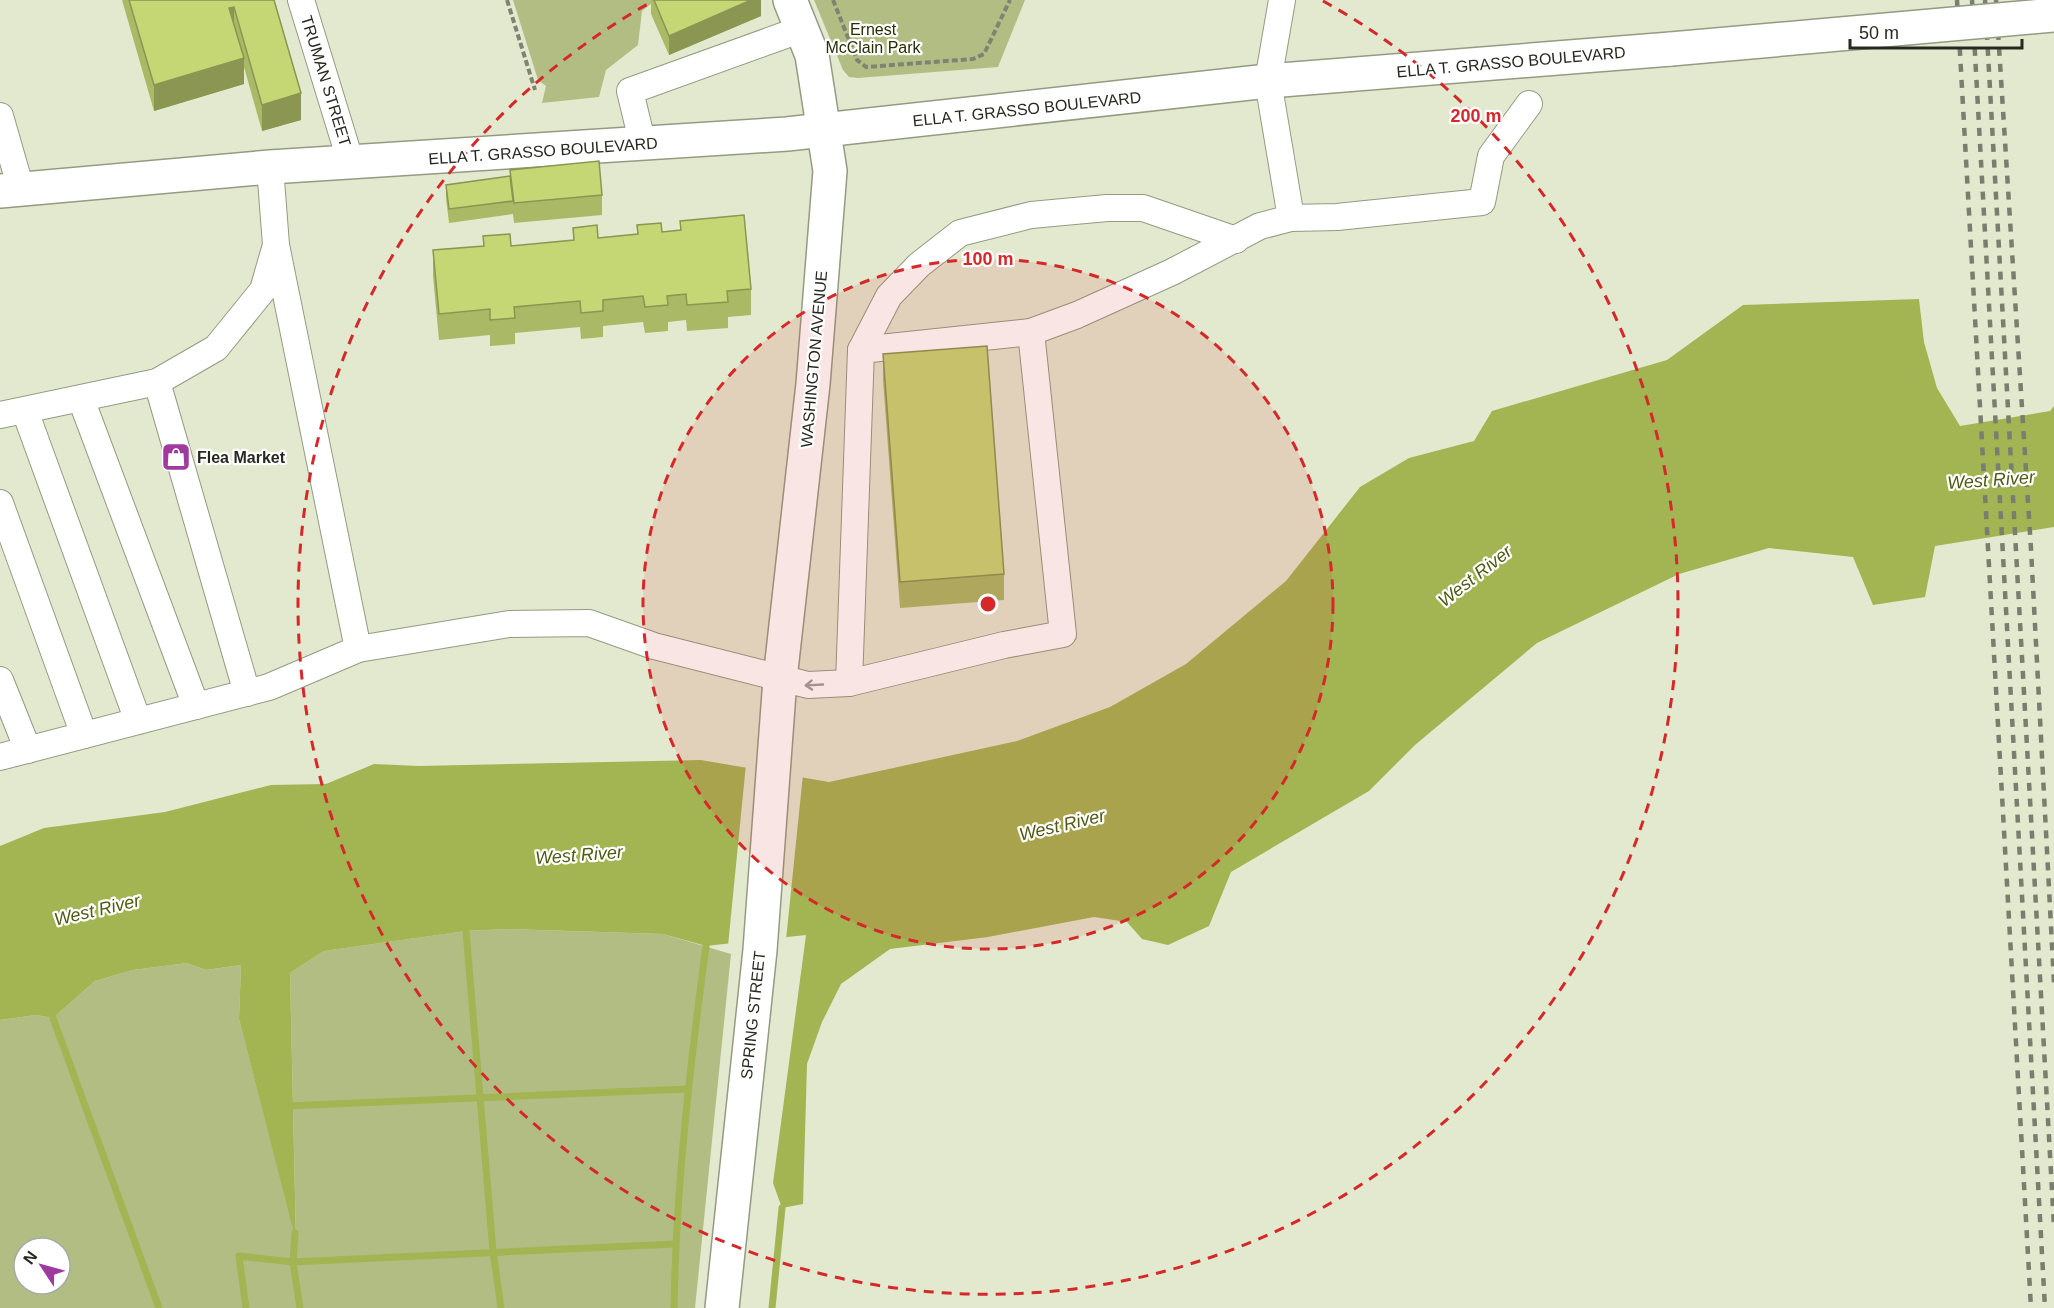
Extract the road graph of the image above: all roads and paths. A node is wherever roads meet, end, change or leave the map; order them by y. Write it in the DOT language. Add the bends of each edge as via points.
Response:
graph roads {
  1 [pos="301,0"];
  2 [pos="507,0"];
  3 [pos="789,0"];
  4 [pos="833,0"];
  5 [pos="1010,0"];
  6 [pos="1282,0"];
  7 [pos="2054,15"];
  8 [pos="802,29"];
  9 [pos="1268,81"];
  10 [pos="535,90"];
  11 [pos="1529,104"];
  12 [pos="0,116"];
  13 [pos="824,130"];
  14 [pos="643,145"];
  15 [pos="351,163"];
  16 [pos="270,167"];
  17 [pos="11,190"];
  18 [pos="1291,218"];
  19 [pos="1236,240"];
  20 [pos="276,245"];
  21 [pos="1031,332"];
  22 [pos="861,350"];
  23 [pos="157,381"];
  24 [pos="81,399"];
  25 [pos="25,411"];
  26 [pos="0,415"];
  27 [pos="0,503"];
  28 [pos="358,649"];
  29 [pos="780,679"];
  30 [pos="0,680"];
  31 [pos="849,683"];
  32 [pos="247,693"];
  33 [pos="196,706"];
  34 [pos="138,721"];
  35 [pos="777,722"];
  36 [pos="84,735"];
  37 [pos="28,750"];
  38 [pos="0,757"];
  39 [pos="722,1308"];
  1 -- 15 [label="street, TRUMAN STREET"];
  2 -- 10 [label="path"];
  3 -- 8 [label="main road, WASHINGTON AVENUE"];
  4 -- 5 [label="path" via="857,60 866,67 973,59 984,54"];
  6 -- 9 [label="street"];
  7 -- 9 [label="main road, ELLA T. GRASSO BOULEVARD, bridge"];
  8 -- 13 [label="main road, WASHINGTON AVENUE" via="812,55"];
  8 -- 14 [label="street" via="630,91"];
  9 -- 13 [label="main road, ELLA T. GRASSO BOULEVARD"];
  9 -- 18 [label="street"];
  11 -- 18 [label="street" via="1491,156 1482,202"];
  12 -- 17 [label="street"];
  13 -- 14 [label="main road, ELLA T. GRASSO BOULEVARD"];
  13 -- 29 [label="main road, WASHINGTON AVENUE" via="830,171 813,384"];
  14 -- 15 [label="main road, ELLA T. GRASSO BOULEVARD"];
  15 -- 16 [label="main road, ELLA T. GRASSO BOULEVARD"];
  16 -- 17 [label="main road, ELLA T. GRASSO BOULEVARD"];
  16 -- 20 [label="street"];
  18 -- 19 [label="street" via="1260,226"];
  19 -- 21 [label="street" via="1077,315"];
  19 -- 22 [label="street" via="1143,208 1031,215 960,233 919,265 889,296"];
  20 -- 23 [label="street" via="263,290 216,348"];
  20 -- 28 [label="street"];
  21 -- 22 [label="street"];
  21 -- 31 [label="street" via="1063,634"];
  22 -- 31 [label="street"];
  23 -- 24 [label="street"];
  23 -- 32 [label="street"];
  24 -- 25 [label="street"];
  24 -- 33 [label="street"];
  25 -- 26 [label="street"];
  25 -- 34 [label="street"];
  27 -- 36 [label="street"];
  28 -- 29 [label="street" via="508,624 589,623 654,646"];
  28 -- 32 [label="street"];
  31 -- 29 [label="street, one-way" via="803,685"];
  29 -- 35 [label="main road, WASHINGTON AVENUE"];
  30 -- 37 [label="street"];
  32 -- 33 [label="street"];
  33 -- 34 [label="street"];
  34 -- 36 [label="street"];
  35 -- 39 [label="main road, SPRING STREET" via="760,950"];
  36 -- 37 [label="street"];
  37 -- 38 [label="street"];
}
